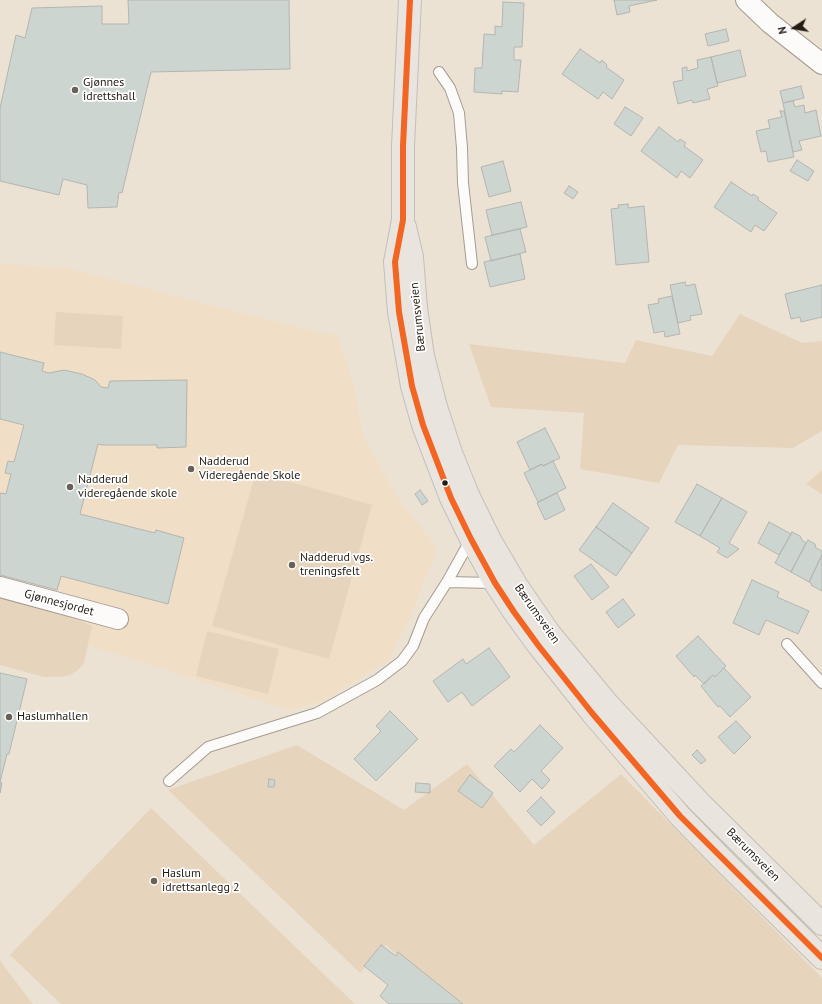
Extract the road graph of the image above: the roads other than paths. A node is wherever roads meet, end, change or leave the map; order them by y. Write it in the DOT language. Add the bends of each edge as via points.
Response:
graph roads {
  1 [pos="410,0"];
  2 [pos="746,0"];
  3 [pos="822,64"];
  4 [pos="439,72"];
  5 [pos="403,220"];
  6 [pos="472,264"];
  7 [pos="471,539"];
  8 [pos="447,582"];
  9 [pos="495,583"];
  10 [pos="0,587"];
  11 [pos="118,619"];
  12 [pos="788,644"];
  13 [pos="822,682"];
  14 [pos="169,781"];
  15 [pos="822,924"];
  16 [pos="820,951"];
  1 -- 5 [label="main road, Bærumsveien" via="403,146"];
  2 -- 3 [label="street" via="770,23"];
  4 -- 6 [label="lane" via="450,88 459,113 463,183"];
  5 -- 7 [label="main road, Bærumsveien" via="395,262 399,312 412,386 435,459"];
  5 -- 15 [label="main road, Bærumsveien" via="412,258 423,356 436,407 465,488 494,547 517,586 550,634 607,703 700,802"];
  7 -- 8 [label="lane"];
  7 -- 9 [label="main road, Bærumsveien"];
  8 -- 9 [label="lane"];
  8 -- 14 [label="lane" via="424,618 413,646 402,661 376,680 317,712 208,747"];
  9 -- 16 [label="main road, Bærumsveien" via="552,664 680,816 720,858"];
  10 -- 11 [label="street, Gjønnesjordet"];
  12 -- 13 [label="lane"];
}
